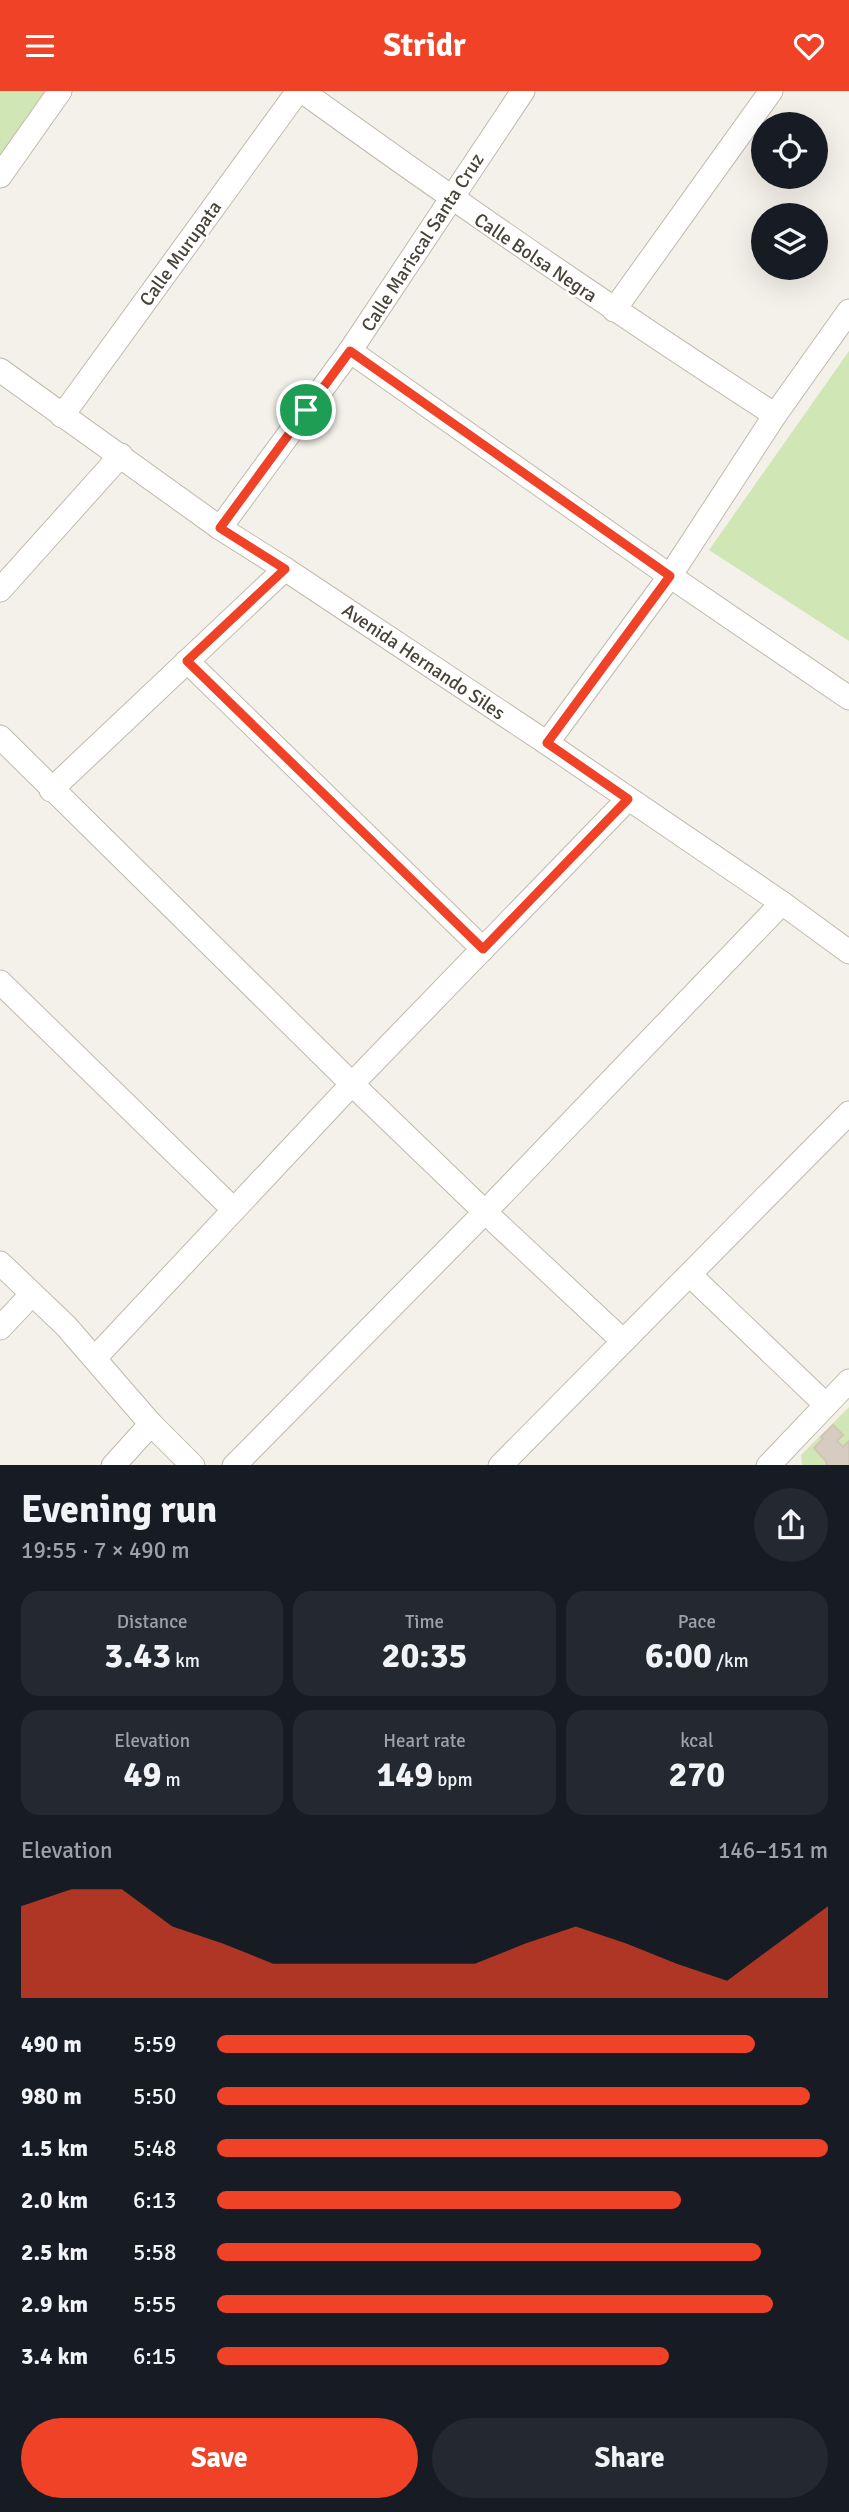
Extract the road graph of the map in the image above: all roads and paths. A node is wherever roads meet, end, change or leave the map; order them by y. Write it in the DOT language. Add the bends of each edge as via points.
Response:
graph roads {
  1 [pos="60,91"];
  2 [pos="300,91"];
  3 [pos="523,91"];
  4 [pos="771,91"];
  5 [pos="0,176"];
  6 [pos="450,199"];
  7 [pos="614,310"];
  8 [pos="849,311"];
  9 [pos="350,351"];
  10 [pos="0,370"];
  11 [pos="775,415"];
  12 [pos="62,416"];
  13 [pos="121,455"];
  14 [pos="220,528"];
  15 [pos="285,569"];
  16 [pos="670,576"];
  17 [pos="0,590"];
  18 [pos="187,661"];
  19 [pos="849,698"];
  20 [pos="0,737"];
  21 [pos="547,743"];
  22 [pos="51,790"];
  23 [pos="628,799"];
  24 [pos="782,903"];
  25 [pos="483,949"];
  26 [pos="849,952"];
  27 [pos="0,982"];
  28 [pos="352,1084"];
  29 [pos="849,1113"];
  30 [pos="233,1209"];
  31 [pos="485,1212"];
  32 [pos="0,1263"];
  33 [pos="690,1275"];
  34 [pos="32,1294"];
  35 [pos="0,1328"];
  36 [pos="623,1341"];
  37 [pos="95,1358"];
  38 [pos="849,1381"];
  39 [pos="825,1404"];
  40 [pos="151,1423"];
  41 [pos="775,1463"];
  42 [pos="113,1465"];
  43 [pos="193,1465"];
  44 [pos="234,1465"];
  45 [pos="500,1465"];
  1 -- 5 [label="street"];
  2 -- 6 [label="street, Calle Bolsa Negra"];
  2 -- 12 [label="street, Calle Murupata"];
  3 -- 6 [label="street, Calle Mariscal Santa Cruz"];
  4 -- 7 [label="street"];
  6 -- 7 [label="street, Calle Bolsa Negra"];
  6 -- 9 [label="street, Calle Mariscal Santa Cruz"];
  7 -- 11 [label="street, Calle Bolsa Negra"];
  8 -- 11 [label="street"];
  9 -- 14 [label="street, Calle Mariscal Santa Cruz"];
  9 -- 16 [label="street"];
  10 -- 12 [label="street, Avenida Hernando Siles"];
  11 -- 16 [label="street"];
  12 -- 13 [label="street, Avenida Hernando Siles"];
  13 -- 14 [label="street, Avenida Hernando Siles"];
  13 -- 17 [label="street"];
  14 -- 15 [label="street, Avenida Hernando Siles"];
  15 -- 18 [label="street"];
  15 -- 21 [label="street, Avenida Hernando Siles"];
  16 -- 19 [label="street"];
  16 -- 21 [label="street"];
  18 -- 22 [label="street"];
  18 -- 25 [label="street"];
  20 -- 22 [label="street"];
  21 -- 23 [label="street, Avenida Hernando Siles"];
  22 -- 28 [label="street"];
  23 -- 24 [label="street, Avenida Hernando Siles"];
  23 -- 25 [label="street"];
  24 -- 26 [label="street, Avenida Hernando Siles"];
  24 -- 31 [label="street"];
  25 -- 28 [label="street"];
  27 -- 30 [label="street"];
  28 -- 30 [label="street"];
  28 -- 31 [label="street"];
  29 -- 33 [label="street"];
  30 -- 37 [label="street"];
  31 -- 36 [label="street"];
  31 -- 44 [label="street"];
  32 -- 34 [label="street"];
  33 -- 36 [label="street"];
  33 -- 39 [label="street"];
  34 -- 35 [label="street"];
  34 -- 37 [label="street"];
  36 -- 45 [label="street"];
  37 -- 40 [label="street"];
  38 -- 39 [label="street"];
  39 -- 41 [label="street"];
  40 -- 42 [label="street"];
  40 -- 43 [label="street"];
}
